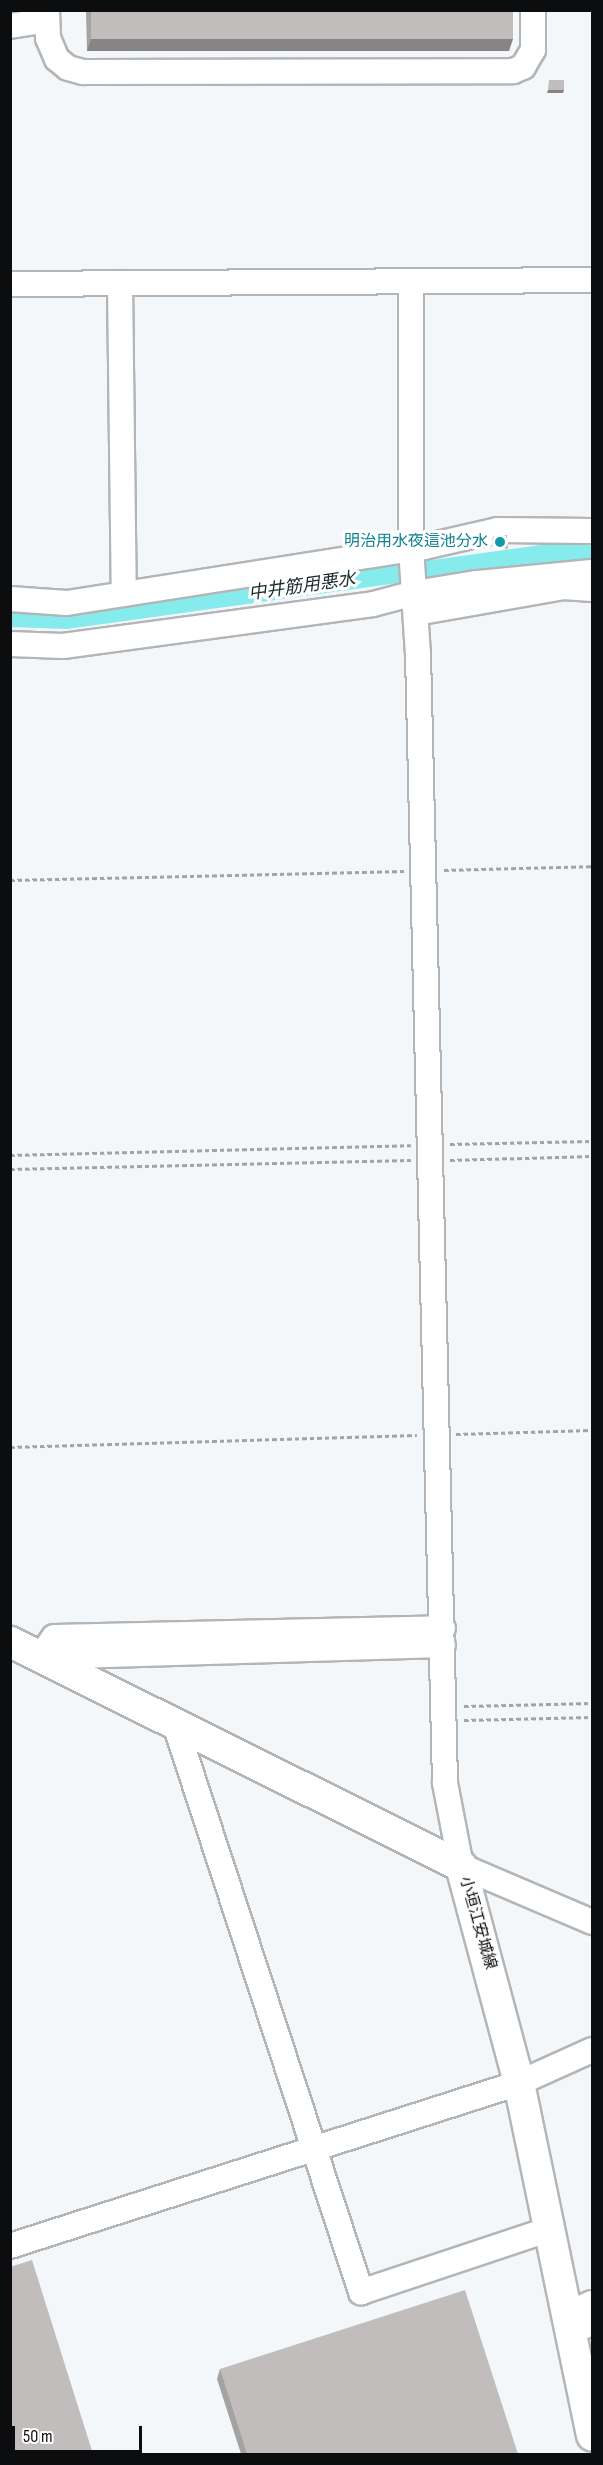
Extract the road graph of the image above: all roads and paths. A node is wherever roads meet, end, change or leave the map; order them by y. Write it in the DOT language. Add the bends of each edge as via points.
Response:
graph roads {
  1 [pos="46,10"];
  2 [pos="532,10"];
  3 [pos="10,26"];
  4 [pos="592,280"];
  5 [pos="411,281"];
  6 [pos="126,283"];
  7 [pos="10,284"];
  8 [pos="592,531"];
  9 [pos="412,554"];
  10 [pos="592,572"];
  11 [pos="592,589"];
  12 [pos="124,594"];
  13 [pos="415,597"];
  14 [pos="10,599"];
  15 [pos="10,644"];
  16 [pos="592,866"];
  17 [pos="424,870"];
  18 [pos="10,880"];
  19 [pos="592,1141"];
  20 [pos="430,1152"];
  21 [pos="10,1155"];
  22 [pos="592,1156"];
  23 [pos="10,1169"];
  24 [pos="592,1430"];
  25 [pos="437,1434"];
  26 [pos="10,1447"];
  27 [pos="443,1637"];
  28 [pos="10,1642"];
  29 [pos="40,1657"];
  30 [pos="592,1703"];
  31 [pos="444,1713"];
  32 [pos="592,1717"];
  33 [pos="176,1727"];
  34 [pos="461,1866"];
  35 [pos="592,1922"];
  36 [pos="592,2050"];
  37 [pos="519,2083"];
  38 [pos="313,2149"];
  39 [pos="549,2229"];
  40 [pos="10,2246"];
  41 [pos="581,2318"];
  42 [pos="592,2436"];
  1 -- 2 [label="street" via="48,38 57,59 68,68 83,72 513,72 523,68 533,50"];
  1 -- 3 [label="street" via="36,22"];
  4 -- 5 [label="street"];
  5 -- 6 [label="street"];
  5 -- 9 [label="street"];
  6 -- 7 [label="street"];
  6 -- 12 [label="street" via="135,453 122,459"];
  8 -- 9 [label="street" via="498,530"];
  9 -- 12 [label="street"];
  9 -- 13 [label="street"];
  10 -- 13 [label="street"];
  11 -- 13 [label="street" via="563,587"];
  12 -- 14 [label="street" via="67,603"];
  13 -- 15 [label="street" via="63,646"];
  13 -- 17 [label="street"];
  16 -- 17 [label="path"];
  17 -- 18 [label="path"];
  17 -- 20 [label="street"];
  19 -- 20 [label="path"];
  20 -- 21 [label="path"];
  20 -- 22 [label="path"];
  20 -- 23 [label="path"];
  20 -- 25 [label="street"];
  24 -- 25 [label="path"];
  25 -- 26 [label="path"];
  25 -- 27 [label="street"];
  27 -- 29 [label="street"];
  27 -- 31 [label="street"];
  28 -- 29 [label="main road, 小垣江安城線"];
  29 -- 33 [label="main road, 小垣江安城線"];
  30 -- 31 [label="path"];
  31 -- 32 [label="path"];
  31 -- 34 [label="street" via="445,1783"];
  33 -- 34 [label="main road, 小垣江安城線"];
  33 -- 38 [label="street"];
  34 -- 35 [label="street"];
  34 -- 37 [label="main road, 小垣江安城線"];
  36 -- 37 [label="street"];
  37 -- 38 [label="street"];
  37 -- 39 [label="main road, 小垣江安城線"];
  38 -- 39 [label="street" via="361,2292"];
  38 -- 40 [label="street"];
  39 -- 41 [label="main road, 小垣江安城線"];
  41 -- 42 [label="main road, 小垣江安城線"];
}
